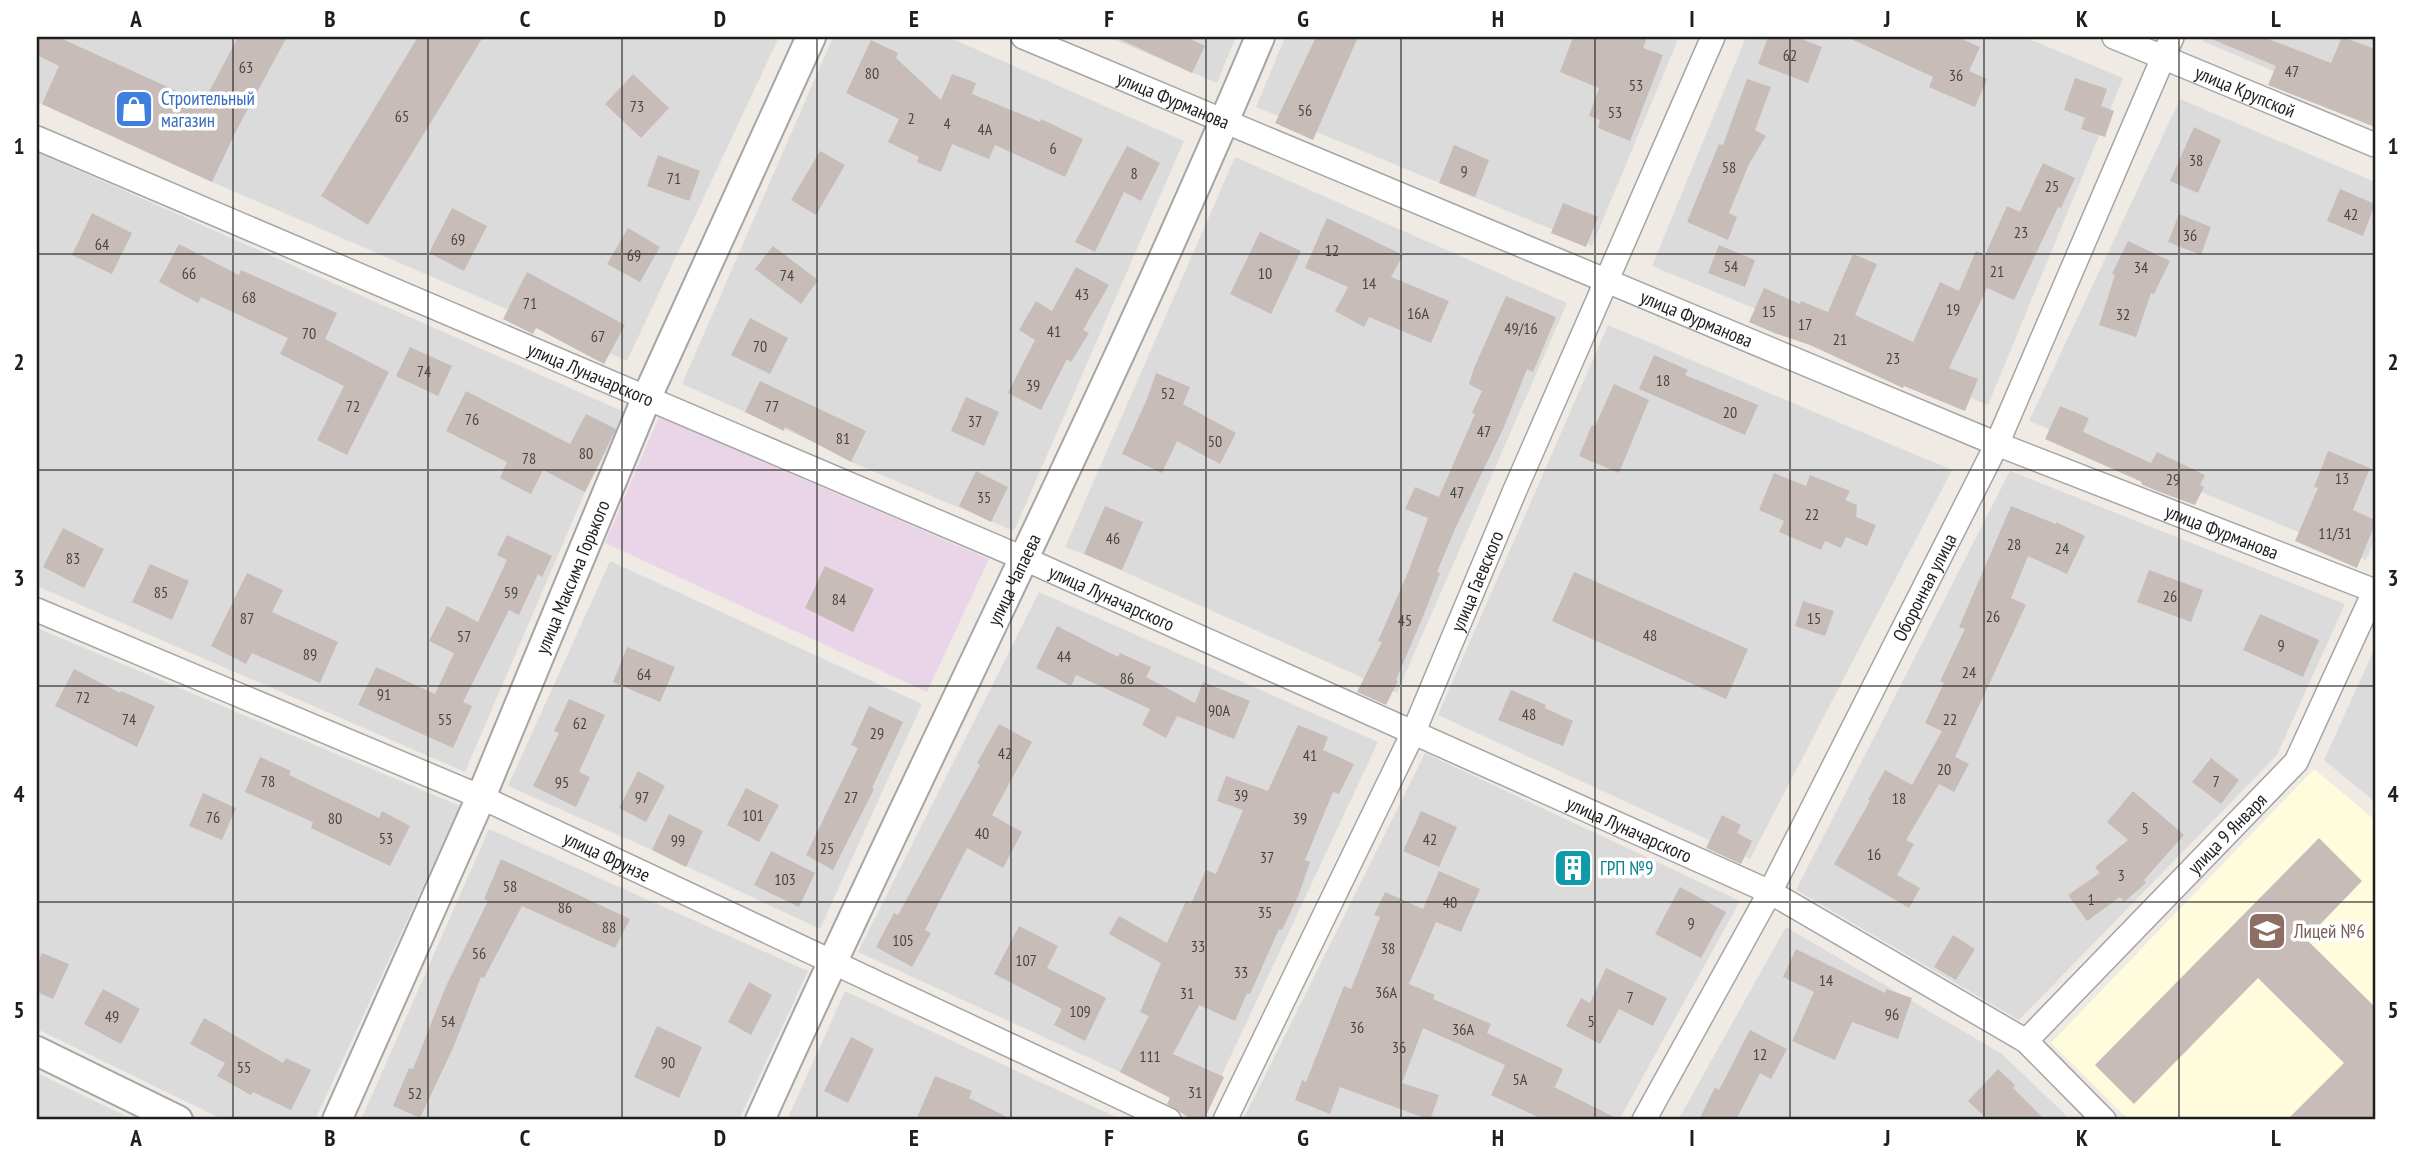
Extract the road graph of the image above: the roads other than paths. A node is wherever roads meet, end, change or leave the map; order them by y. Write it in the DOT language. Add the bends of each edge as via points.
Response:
graph roads {
  1 [pos="811,37"];
  2 [pos="1023,37"];
  3 [pos="1260,37"];
  4 [pos="1713,37"];
  5 [pos="2114,37"];
  6 [pos="2168,47"];
  7 [pos="1224,122"];
  8 [pos="37,138"];
  9 [pos="2375,145"];
  10 [pos="1607,281"];
  11 [pos="646,399"];
  12 [pos="1997,444"];
  13 [pos="1025,559"];
  14 [pos="2375,590"];
  15 [pos="37,610"];
  16 [pos="1414,732"];
  17 [pos="481,797"];
  18 [pos="1770,892"];
  19 [pos="832,961"];
  20 [pos="2026,1041"];
  21 [pos="37,1051"];
  22 [pos="178,1120"];
  23 [pos="337,1120"];
  24 [pos="760,1120"];
  25 [pos="1169,1120"];
  26 [pos="1225,1120"];
  27 [pos="1644,1120"];
  28 [pos="2104,1120"];
  1 -- 11 [label="street, улица Максима Горького"];
  2 -- 7 [label="street, улица Фурманова"];
  3 -- 7 [label="street, улица Чапаева"];
  4 -- 10 [label="street, улица Гаевского"];
  5 -- 6 [label="street, улица Крупской"];
  6 -- 9 [label="street, улица Крупской"];
  6 -- 12 [label="street, Оборонная улица"];
  7 -- 10 [label="street, улица Фурманова"];
  7 -- 13 [label="street, улица Чапаева"];
  8 -- 11 [label="street, улица Луначарского"];
  10 -- 12 [label="street, улица Фурманова"];
  10 -- 16 [label="street, улица Гаевского"];
  11 -- 13 [label="street, улица Луначарского"];
  11 -- 17 [label="street, улица Максима Горького"];
  12 -- 14 [label="street, улица Фурманова"];
  12 -- 18 [label="street, Оборонная улица"];
  13 -- 16 [label="street, улица Луначарского"];
  13 -- 19 [label="street, улица Чапаева"];
  14 -- 20 [label="street, улица 9 Января" via="2296,762"];
  15 -- 17 [label="street, улица Фрунзе"];
  16 -- 18 [label="street, улица Луначарского"];
  16 -- 26 [label="street, улица Гаевского"];
  17 -- 19 [label="street, улица Фрунзе"];
  17 -- 23 [label="street, улица Максима Горького"];
  18 -- 20 [label="street, улица Луначарского"];
  18 -- 27 [label="street, Оборонная улица"];
  19 -- 24 [label="street, улица Чапаева"];
  19 -- 25 [label="street, улица Фрунзе"];
  20 -- 28 [label="street, улица Луначарского"];
  21 -- 22 [label="street"];
}
